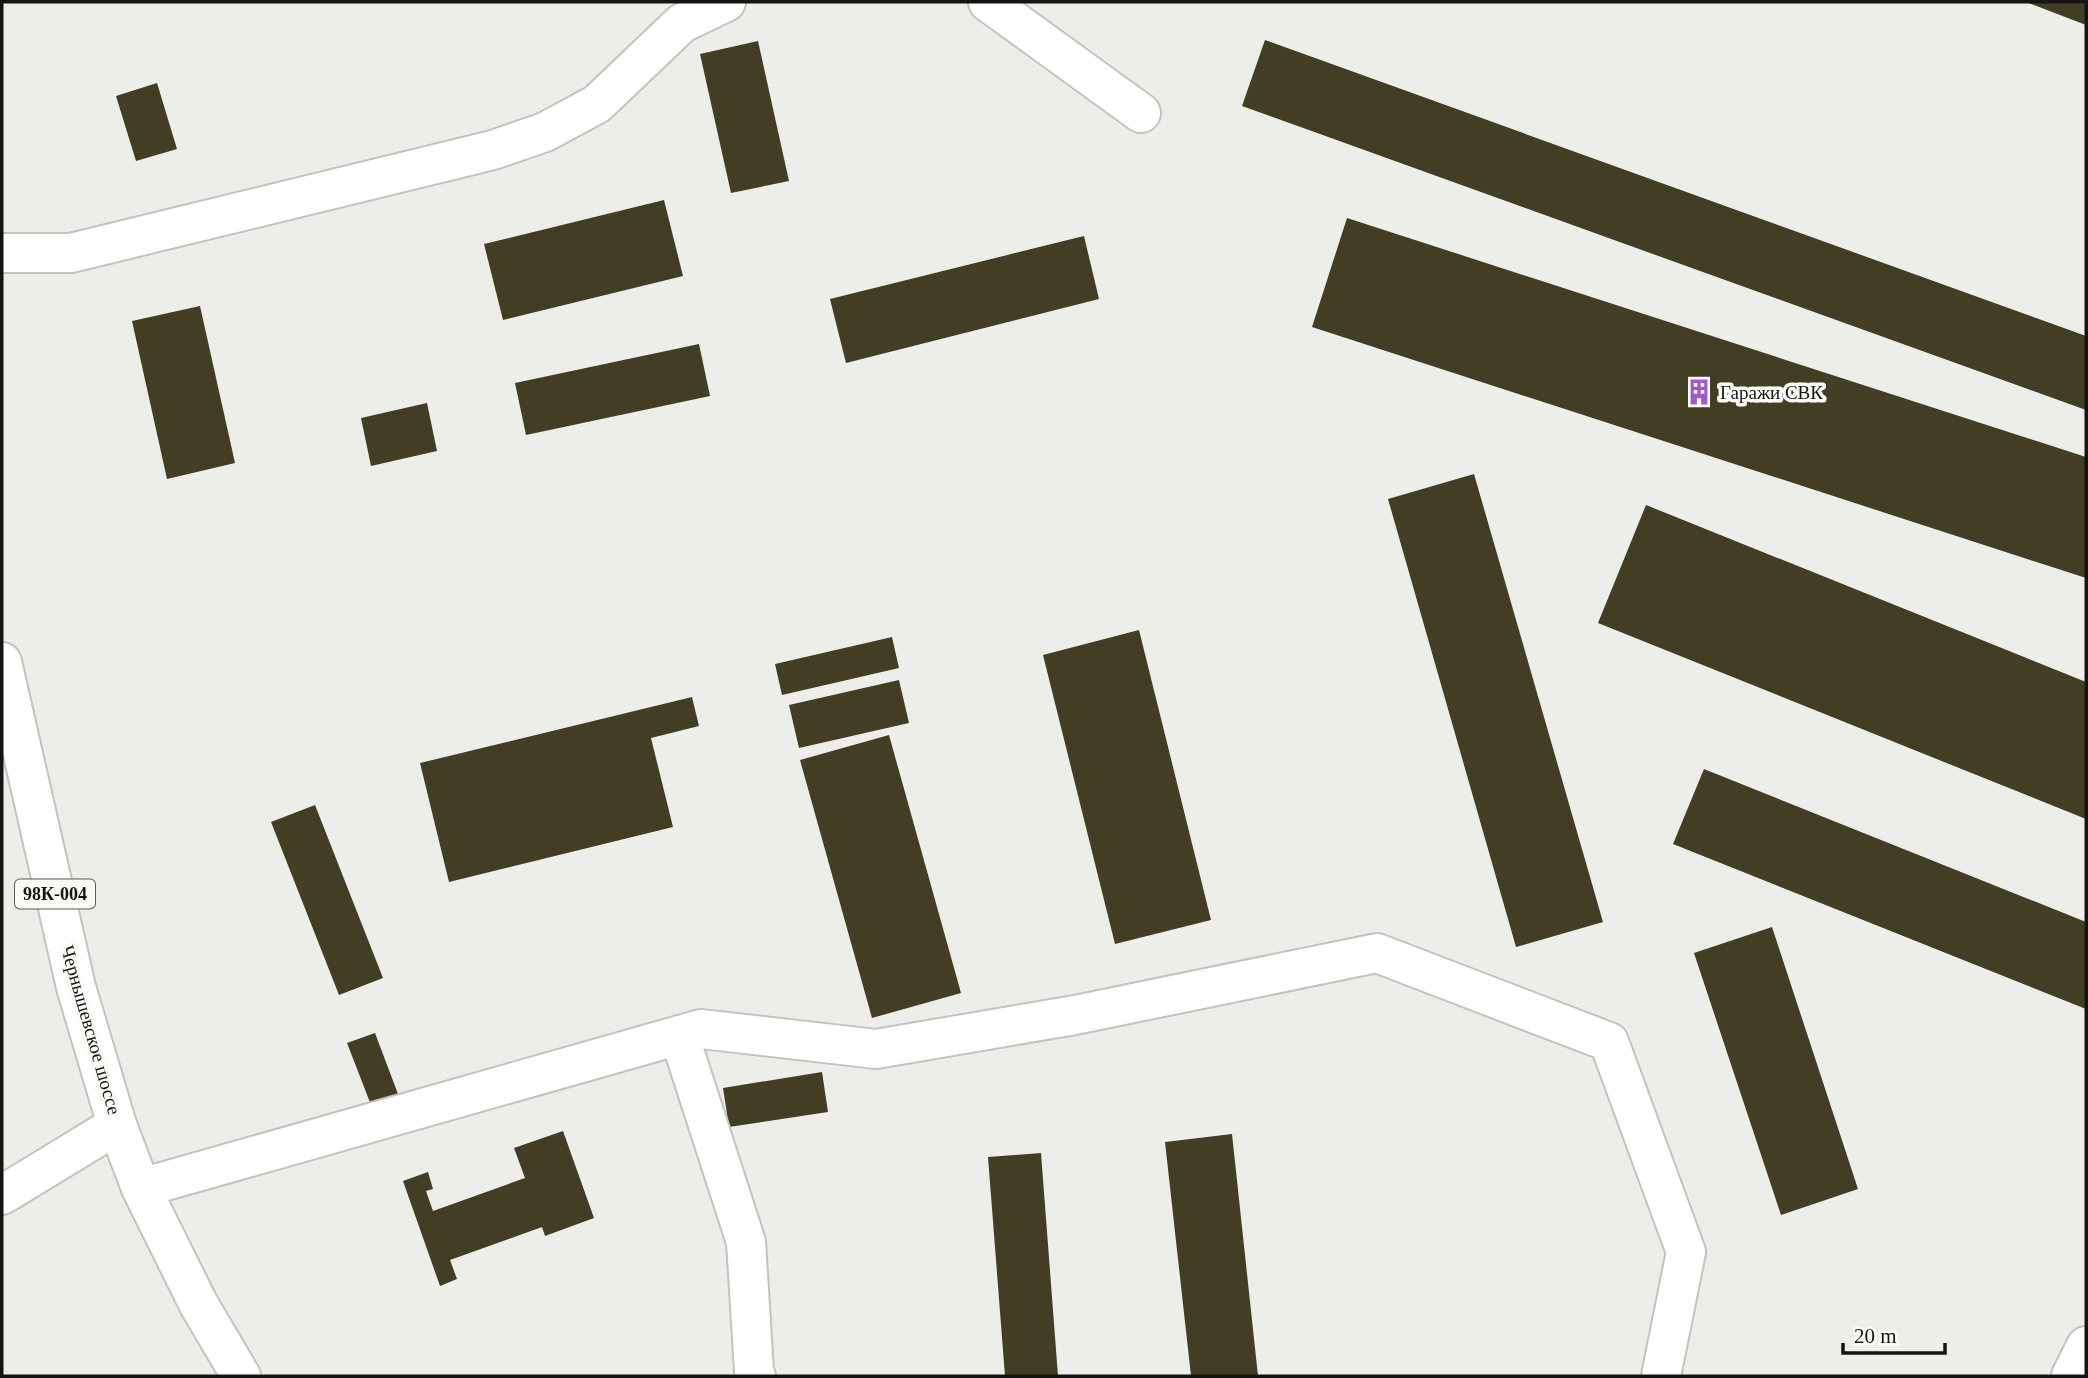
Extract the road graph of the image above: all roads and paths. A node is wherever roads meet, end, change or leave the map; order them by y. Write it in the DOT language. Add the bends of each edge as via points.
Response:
graph roads {
  1 [pos="726,2"];
  2 [pos="988,2"];
  3 [pos="1141,113"];
  4 [pos="2,253"];
  5 [pos="2,662"];
  6 [pos="679,1035"];
  7 [pos="117,1125"];
  8 [pos="141,1188"];
  9 [pos="2,1195"];
  10 [pos="2086,1346"];
  11 [pos="241,1376"];
  12 [pos="756,1376"];
  13 [pos="1661,1376"];
  14 [pos="2071,1376"];
  1 -- 4 [label="main road" via="682,23 597,104 532,137 71,253"];
  2 -- 3 [label="main road"];
  5 -- 7 [label="main road, Чернышевское шоссе / 98К-004" via="76,987"];
  6 -- 8 [label="main road"];
  6 -- 12 [label="main road" via="746,1242"];
  6 -- 13 [label="main road" via="701,1029 876,1049 1076,1015 1377,953 1609,1042 1686,1252"];
  7 -- 8 [label="main road, Чернышевское шоссе / 98К-004"];
  7 -- 9 [label="main road"];
  8 -- 11 [label="main road, Чернышевское шоссе / 98К-004" via="199,1306"];
  10 -- 14 [label="main road"];
}
